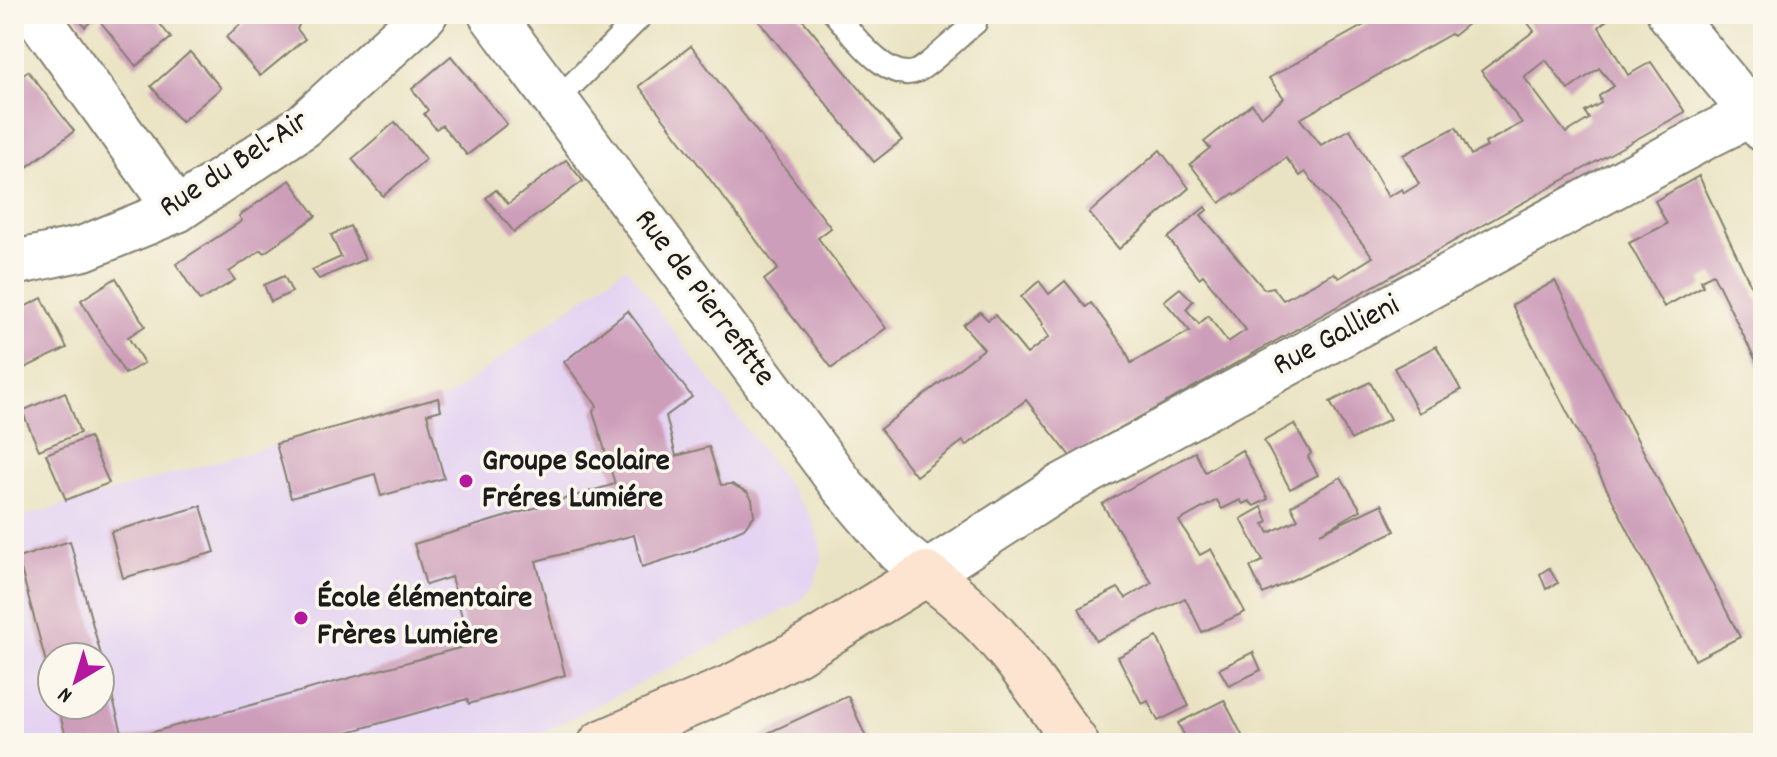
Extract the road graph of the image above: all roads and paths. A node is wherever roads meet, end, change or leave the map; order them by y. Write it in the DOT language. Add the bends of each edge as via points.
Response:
graph roads {
  1 [pos="36,14"];
  2 [pos="425,14"];
  3 [pos="491,14"];
  4 [pos="643,14"];
  5 [pos="835,14"];
  6 [pos="1670,14"];
  7 [pos="975,23"];
  8 [pos="556,101"];
  9 [pos="1760,116"];
  10 [pos="177,210"];
  11 [pos="14,263"];
  12 [pos="926,574"];
  13 [pos="601,743"];
  14 [pos="1076,743"];
  1 -- 10 [label="street"];
  2 -- 10 [label="street, Rue du Bel-Air" via="303,126"];
  3 -- 8 [label="street, Rue de Pierrefitte"];
  4 -- 8 [label="lane"];
  5 -- 7 [label="lane" via="884,66 900,73 918,71"];
  6 -- 9 [label="street"];
  8 -- 12 [label="street, Rue de Pierrefitte" via="842,485 898,551"];
  9 -- 12 [label="street, Rue Gallieni" via="1060,487"];
  10 -- 11 [label="street, Rue du Bel-Air" via="84,248"];
  12 -- 13 [label="main road" via="795,654"];
  12 -- 14 [label="main road" via="994,631"];
}
